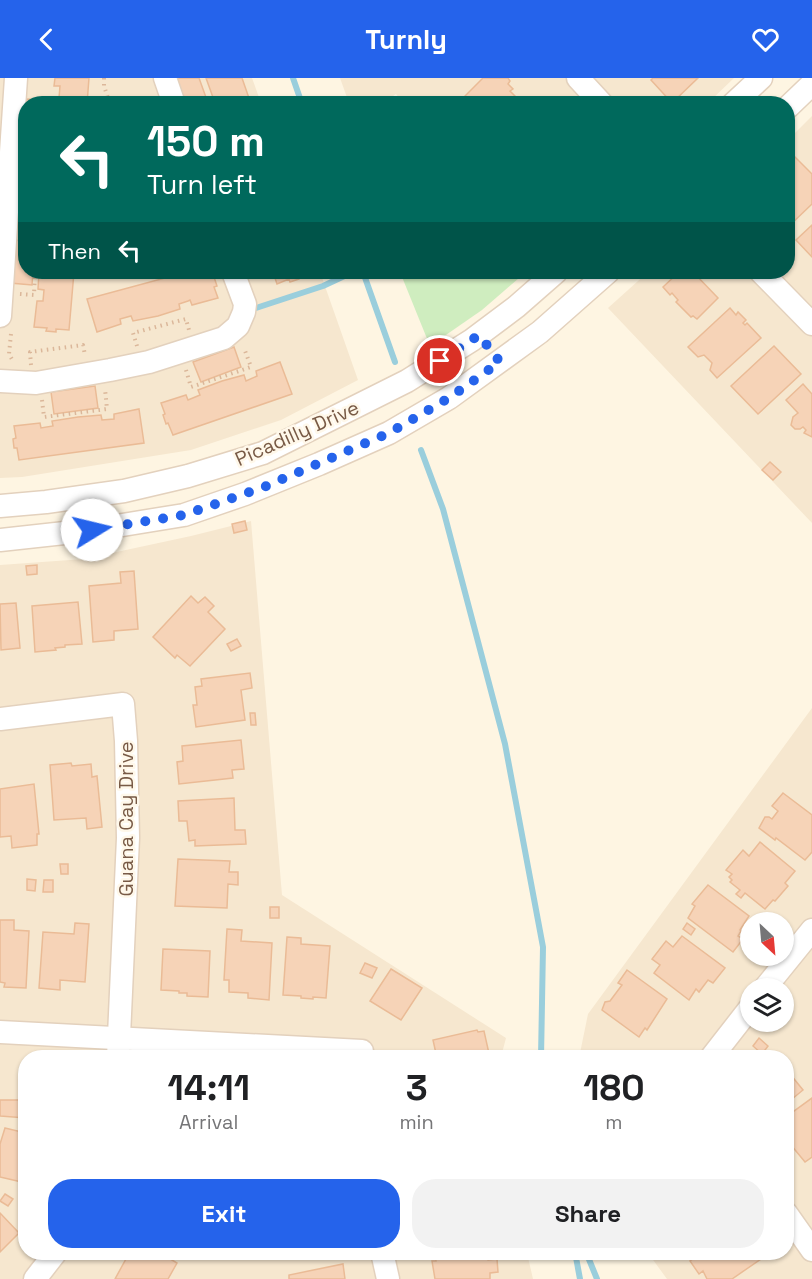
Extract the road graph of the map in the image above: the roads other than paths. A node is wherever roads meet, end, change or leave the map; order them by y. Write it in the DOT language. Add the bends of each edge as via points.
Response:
graph roads {
  1 [pos="16,78"];
  2 [pos="165,78"];
  3 [pos="578,78"];
  4 [pos="760,78"];
  5 [pos="812,84"];
  6 [pos="171,96"];
  7 [pos="595,96"];
  8 [pos="741,96"];
  9 [pos="795,100"];
  10 [pos="235,279"];
  11 [pos="548,279"];
  12 [pos="600,279"];
  13 [pos="768,279"];
  14 [pos="6,320"];
  15 [pos="812,324"];
  16 [pos="479,335"];
  17 [pos="500,362"];
  18 [pos="0,381"];
  19 [pos="0,506"];
  20 [pos="0,540"];
  21 [pos="0,719"];
  22 [pos="812,930"];
  23 [pos="773,978"];
  24 [pos="740,1021"];
  25 [pos="0,1032"];
  26 [pos="119,1048"];
  27 [pos="200,1050"];
  28 [pos="717,1050"];
  29 [pos="794,1225"];
  30 [pos="812,1250"];
  31 [pos="50,1260"];
  32 [pos="384,1260"];
  33 [pos="35,1279"];
  34 [pos="388,1279"];
  1 -- 14 [label="street"];
  2 -- 6 [label="street"];
  3 -- 7 [label="street"];
  4 -- 8 [label="street"];
  5 -- 9 [label="street"];
  10 -- 18 [label="street" via="244,312 238,326 224,338 110,370 36,383"];
  11 -- 16 [label="street, Picadilly Drive"];
  12 -- 17 [label="street, Picadilly Drive"];
  13 -- 15 [label="street"];
  16 -- 17 [label="street"];
  16 -- 19 [label="street, Picadilly Drive" via="406,381 263,453 124,491"];
  17 -- 20 [label="street, Picadilly Drive" via="389,433 245,494 184,515"];
  21 -- 26 [label="street, Guana Cay Drive" via="123,704 128,838"];
  22 -- 23 [label="street"];
  24 -- 28 [label="street"];
  25 -- 26 [label="street"];
  26 -- 27 [label="street"];
  29 -- 30 [label="street"];
  31 -- 33 [label="street"];
  32 -- 34 [label="street"];
}
